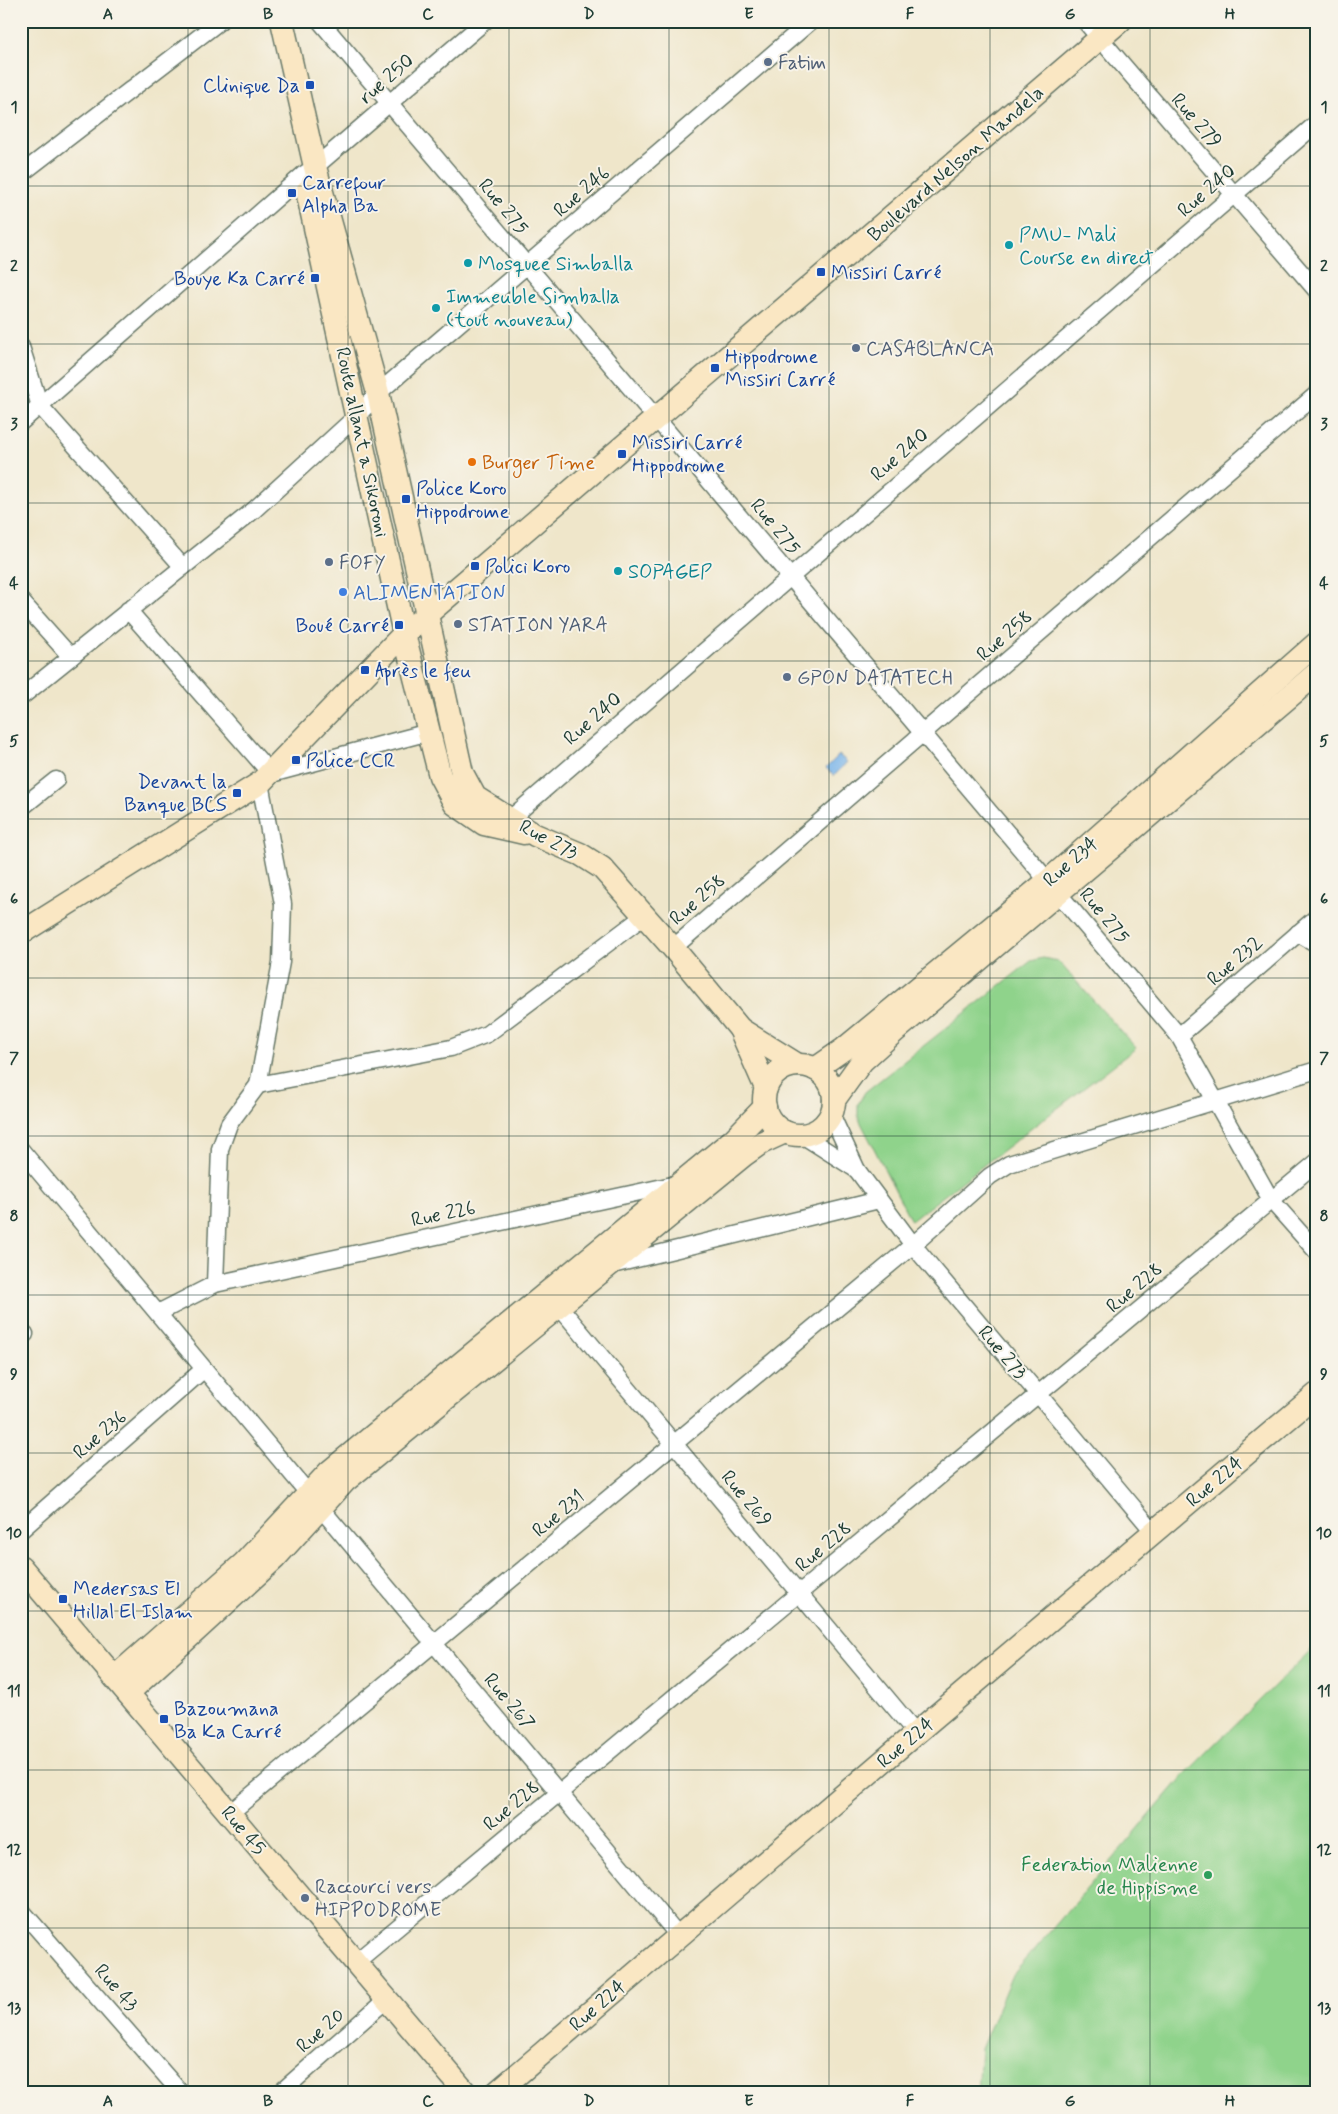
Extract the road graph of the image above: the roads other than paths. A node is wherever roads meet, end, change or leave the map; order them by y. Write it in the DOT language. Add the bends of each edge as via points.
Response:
graph roads {
  1 [pos="220,21"];
  2 [pos="266,21"];
  3 [pos="282,21"];
  4 [pos="320,21"];
  5 [pos="485,21"];
  6 [pos="811,21"];
  7 [pos="1085,21"];
  8 [pos="1120,21"];
  9 [pos="1100,38"];
  10 [pos="390,103"];
  11 [pos="1317,123"];
  12 [pos="309,171"];
  13 [pos="21,174"];
  14 [pos="1234,194"];
  15 [pos="527,265"];
  16 [pos="1317,291"];
  17 [pos="21,347"];
  18 [pos="378,392"];
  19 [pos="1317,394"];
  20 [pos="40,406"];
  21 [pos="358,415"];
  22 [pos="657,419"];
  23 [pos="21,422"];
  24 [pos="183,567"];
  25 [pos="790,576"];
  26 [pos="21,601"];
  27 [pos="128,610"];
  28 [pos="425,616"];
  29 [pos="404,634"];
  30 [pos="1317,643"];
  31 [pos="71,657"];
  32 [pos="1317,673"];
  33 [pos="21,697"];
  34 [pos="429,732"];
  35 [pos="923,732"];
  36 [pos="265,778"];
  37 [pos="56,780"];
  38 [pos="21,808"];
  39 [pos="505,823"];
  40 [pos="535,835"];
  41 [pos="1054,887"];
  42 [pos="644,916"];
  43 [pos="1317,917"];
  44 [pos="21,933"];
  45 [pos="1298,933"];
  46 [pos="1317,944"];
  47 [pos="673,948"];
  48 [pos="740,1029"];
  49 [pos="1179,1036"];
  50 [pos="806,1067"];
  51 [pos="1317,1070"];
  52 [pos="258,1085"];
  53 [pos="765,1098"];
  54 [pos="1214,1101"];
  55 [pos="832,1107"];
  56 [pos="794,1133"];
  57 [pos="21,1150"];
  58 [pos="1317,1162"];
  59 [pos="857,1170"];
  60 [pos="679,1184"];
  61 [pos="879,1200"];
  62 [pos="1270,1200"];
  63 [pos="913,1245"];
  64 [pos="1317,1252"];
  65 [pos="607,1266"];
  66 [pos="215,1284"];
  67 [pos="552,1299"];
  68 [pos="158,1313"];
  69 [pos="204,1369"];
  70 [pos="1038,1394"];
  71 [pos="1317,1394"];
  72 [pos="674,1444"];
  73 [pos="314,1501"];
  74 [pos="21,1530"];
  75 [pos="1154,1532"];
  76 [pos="21,1567"];
  77 [pos="799,1593"];
  78 [pos="434,1644"];
  79 [pos="121,1685"];
  80 [pos="916,1733"];
  81 [pos="559,1793"];
  82 [pos="230,1814"];
  83 [pos="21,1910"];
  84 [pos="678,1935"];
  85 [pos="356,1962"];
  86 [pos="387,1999"];
  87 [pos="181,2093"];
  88 [pos="280,2093"];
  89 [pos="466,2093"];
  90 [pos="496,2093"];
  1 -- 13 [label="street"];
  2 -- 12 [label="street, Route allant a Sikoroni"];
  3 -- 12 [label="street"];
  4 -- 10 [label="street, Rue 275"];
  5 -- 10 [label="street, rue 250"];
  6 -- 15 [label="street, Rue 246"];
  7 -- 9 [label="street, Rue 279"];
  8 -- 9 [label="street, Boulevard Nelson Mandela"];
  9 -- 14 [label="street, Rue 279"];
  9 -- 22 [label="street, Boulevard Nelson Mandela"];
  10 -- 12 [label="street, rue 250"];
  10 -- 15 [label="street, Rue 275"];
  11 -- 14 [label="street, Rue 240"];
  12 -- 18 [label="street, Rue 273"];
  12 -- 20 [label="street, rue 250"];
  12 -- 21 [label="street, Route allant a Sikoroni"];
  14 -- 16 [label="street, Rue 279"];
  14 -- 25 [label="street, Rue 240"];
  15 -- 18 [label="street, Rue 246"];
  15 -- 22 [label="street, Rue 275"];
  17 -- 20 [label="street"];
  18 -- 21 [label="street, Rue 246"];
  18 -- 28 [label="street, Rue 273"];
  19 -- 35 [label="street, Rue 258"];
  20 -- 23 [label="street, rue 250"];
  20 -- 24 [label="street"];
  21 -- 24 [label="street, Rue 246" via="254,510"];
  21 -- 29 [label="street, Route allant a Sikoroni"];
  22 -- 25 [label="street, Rue 275"];
  22 -- 28 [label="street, Boulevard Nelson Mandela"];
  24 -- 27 [label="street, Rue 246"];
  25 -- 35 [label="street, Rue 275"];
  25 -- 39 [label="street, Rue 240"];
  26 -- 31 [label="street"];
  27 -- 31 [label="street, Rue 246"];
  27 -- 36 [label="street"];
  28 -- 29 [label="street, Boulevard Nelson Mandela"];
  28 -- 39 [label="street, Rue 273" via="462,773 475,797"];
  29 -- 34 [label="street, Route allant a Sikoroni"];
  29 -- 36 [label="street, Boulevard Nelson Mandela"];
  30 -- 41 [label="street, Rue 234"];
  31 -- 33 [label="street, Rue 246"];
  32 -- 41 [label="street, Rue 234"];
  34 -- 36 [label="street"];
  34 -- 39 [label="street, Route allant a Sikoroni" via="440,776 455,804 484,824"];
  35 -- 41 [label="street, Rue 275"];
  35 -- 47 [label="street, Rue 258"];
  36 -- 44 [label="street, Boulevard Nelson Mandela"];
  36 -- 52 [label="street" via="283,904 281,962"];
  37 -- 38 [label="street"];
  39 -- 40 [label="street, Route allant a Sikoroni"];
  40 -- 42 [label="street, Rue 273" via="580,854 602,868"];
  41 -- 49 [label="street, Rue 275"];
  41 -- 50 [label="street, Rue 234" via="844,1049"];
  41 -- 55 [label="street, Rue 234" via="862,1061"];
  42 -- 47 [label="street, Rue 273"];
  42 -- 52 [label="street" via="487,1034 451,1048"];
  43 -- 45 [label="street, Rue 232"];
  45 -- 46 [label="street"];
  45 -- 49 [label="street, Rue 232"];
  47 -- 48 [label="street, Rue 273"];
  48 -- 50 [label="street, Rue 273"];
  48 -- 53 [label="street, Rue 273"];
  49 -- 54 [label="street, Rue 275"];
  50 -- 53 [label="street" via="782,1070 770,1081"];
  50 -- 55 [label="street" via="829,1082"];
  51 -- 54 [label="street, Rue 231"];
  52 -- 66 [label="street" via="229,1124 220,1149"];
  53 -- 56 [label="street" via="772,1122"];
  53 -- 60 [label="street" via="734,1139"];
  54 -- 62 [label="street"];
  54 -- 63 [label="street, Rue 231" via="1009,1164 990,1176"];
  55 -- 56 [label="street" via="816,1130"];
  55 -- 59 [label="street, Rue 273"];
  56 -- 59 [label="street, Rue 273"];
  56 -- 65 [label="street" via="761,1143 744,1155"];
  57 -- 68 [label="street, Rue 267"];
  58 -- 62 [label="street, Rue 228"];
  59 -- 61 [label="street, Rue 273"];
  60 -- 66 [label="street, Rue 226"];
  60 -- 67 [label="street"];
  61 -- 63 [label="street, Rue 273"];
  61 -- 65 [label="street"];
  62 -- 64 [label="street"];
  62 -- 70 [label="street, Rue 228"];
  63 -- 70 [label="street, Rue 273"];
  63 -- 72 [label="street, Rue 231"];
  65 -- 67 [label="street"];
  66 -- 68 [label="street, Rue 226"];
  67 -- 72 [label="street, Rue 269"];
  67 -- 73 [label="street" via="344,1482"];
  68 -- 69 [label="street, Rue 267"];
  69 -- 73 [label="street, Rue 267"];
  69 -- 74 [label="street, Rue 236"];
  70 -- 75 [label="street, Rue 273"];
  70 -- 77 [label="street, Rue 228"];
  71 -- 75 [label="street, Rue 224"];
  72 -- 77 [label="street, Rue 269"];
  72 -- 78 [label="street, Rue 231"];
  73 -- 78 [label="street, Rue 267"];
  73 -- 79 [label="street" via="274,1559"];
  75 -- 80 [label="street, Rue 224"];
  76 -- 79 [label="street, Rue 45"];
  77 -- 80 [label="street, Rue 269"];
  77 -- 81 [label="street, Rue 228"];
  78 -- 81 [label="street, Rue 267"];
  78 -- 82 [label="street, Rue 231"];
  79 -- 82 [label="street, Rue 45"];
  80 -- 84 [label="street, Rue 224"];
  81 -- 84 [label="street, Rue 267"];
  81 -- 85 [label="street, Rue 228"];
  82 -- 85 [label="street, Rue 45"];
  83 -- 87 [label="street, Rue 43"];
  84 -- 90 [label="street, Rue 224"];
  85 -- 86 [label="street, Rue 45"];
  86 -- 88 [label="street, Rue 20"];
  86 -- 89 [label="street, Rue 45"];
}
